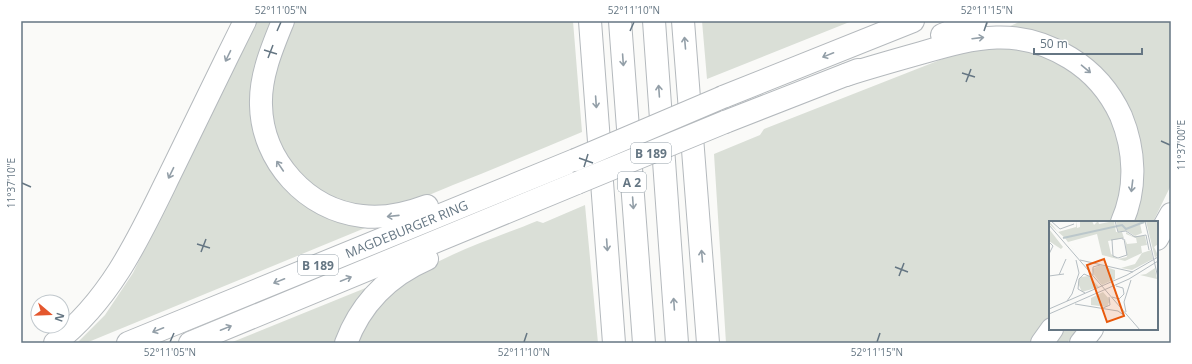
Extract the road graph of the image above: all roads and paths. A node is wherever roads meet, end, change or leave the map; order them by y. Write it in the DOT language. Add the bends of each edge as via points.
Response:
graph roads {
  1 [pos="245,21"];
  2 [pos="283,21"];
  3 [pos="590,21"];
  4 [pos="620,21"];
  5 [pos="654,21"];
  6 [pos="683,21"];
  7 [pos="913,21"];
  8 [pos="976,21"];
  9 [pos="846,75"];
  10 [pos="509,186"];
  11 [pos="510,212"];
  12 [pos="1171,214"];
  13 [pos="1122,221"];
  14 [pos="1158,237"];
  15 [pos="1051,330"];
  16 [pos="1091,330"];
  17 [pos="613,337"];
  18 [pos="56,343"];
  19 [pos="128,343"];
  20 [pos="190,343"];
  21 [pos="346,343"];
  22 [pos="644,343"];
  23 [pos="677,343"];
  24 [pos="708,343"];
  25 [pos="1042,343"];
  26 [pos="1081,343"];
  1 -- 18 [label="highway, one-way" via="142,232 120,270 86,316"];
  10 -- 2 [label="highway, one-way" via="486,182 410,213 378,217 345,212 320,203 288,177 267,140 262,116 261,94 266,67"];
  3 -- 17 [label="highway, one-way"];
  4 -- 22 [label="highway, A 2, one-way"];
  23 -- 5 [label="highway, A 2, one-way"];
  24 -- 6 [label="highway, one-way"];
  7 -- 10 [label="highway, MAGDEBURGER RING / B 189, one-way, bridge"];
  8 -- 9 [label="highway, B 189"];
  9 -- 11 [label="highway, MAGDEBURGER RING / B 189, bridge" via="725,122"];
  9 -- 13 [label="highway, one-way" via="968,39 985,37 1035,41 1063,54 1079,63 1099,82 1122,120 1131,151 1133,174"];
  10 -- 19 [label="highway, MAGDEBURGER RING / B 189, one-way"];
  20 -- 11 [label="highway, MAGDEBURGER RING / B 189, one-way"];
  11 -- 21 [label="highway" via="503,226 420,262 388,282 358,317"];
  12 -- 14 [label="highway"];
  15 -- 25 [label="highway"];
  16 -- 26 [label="highway"];
}
